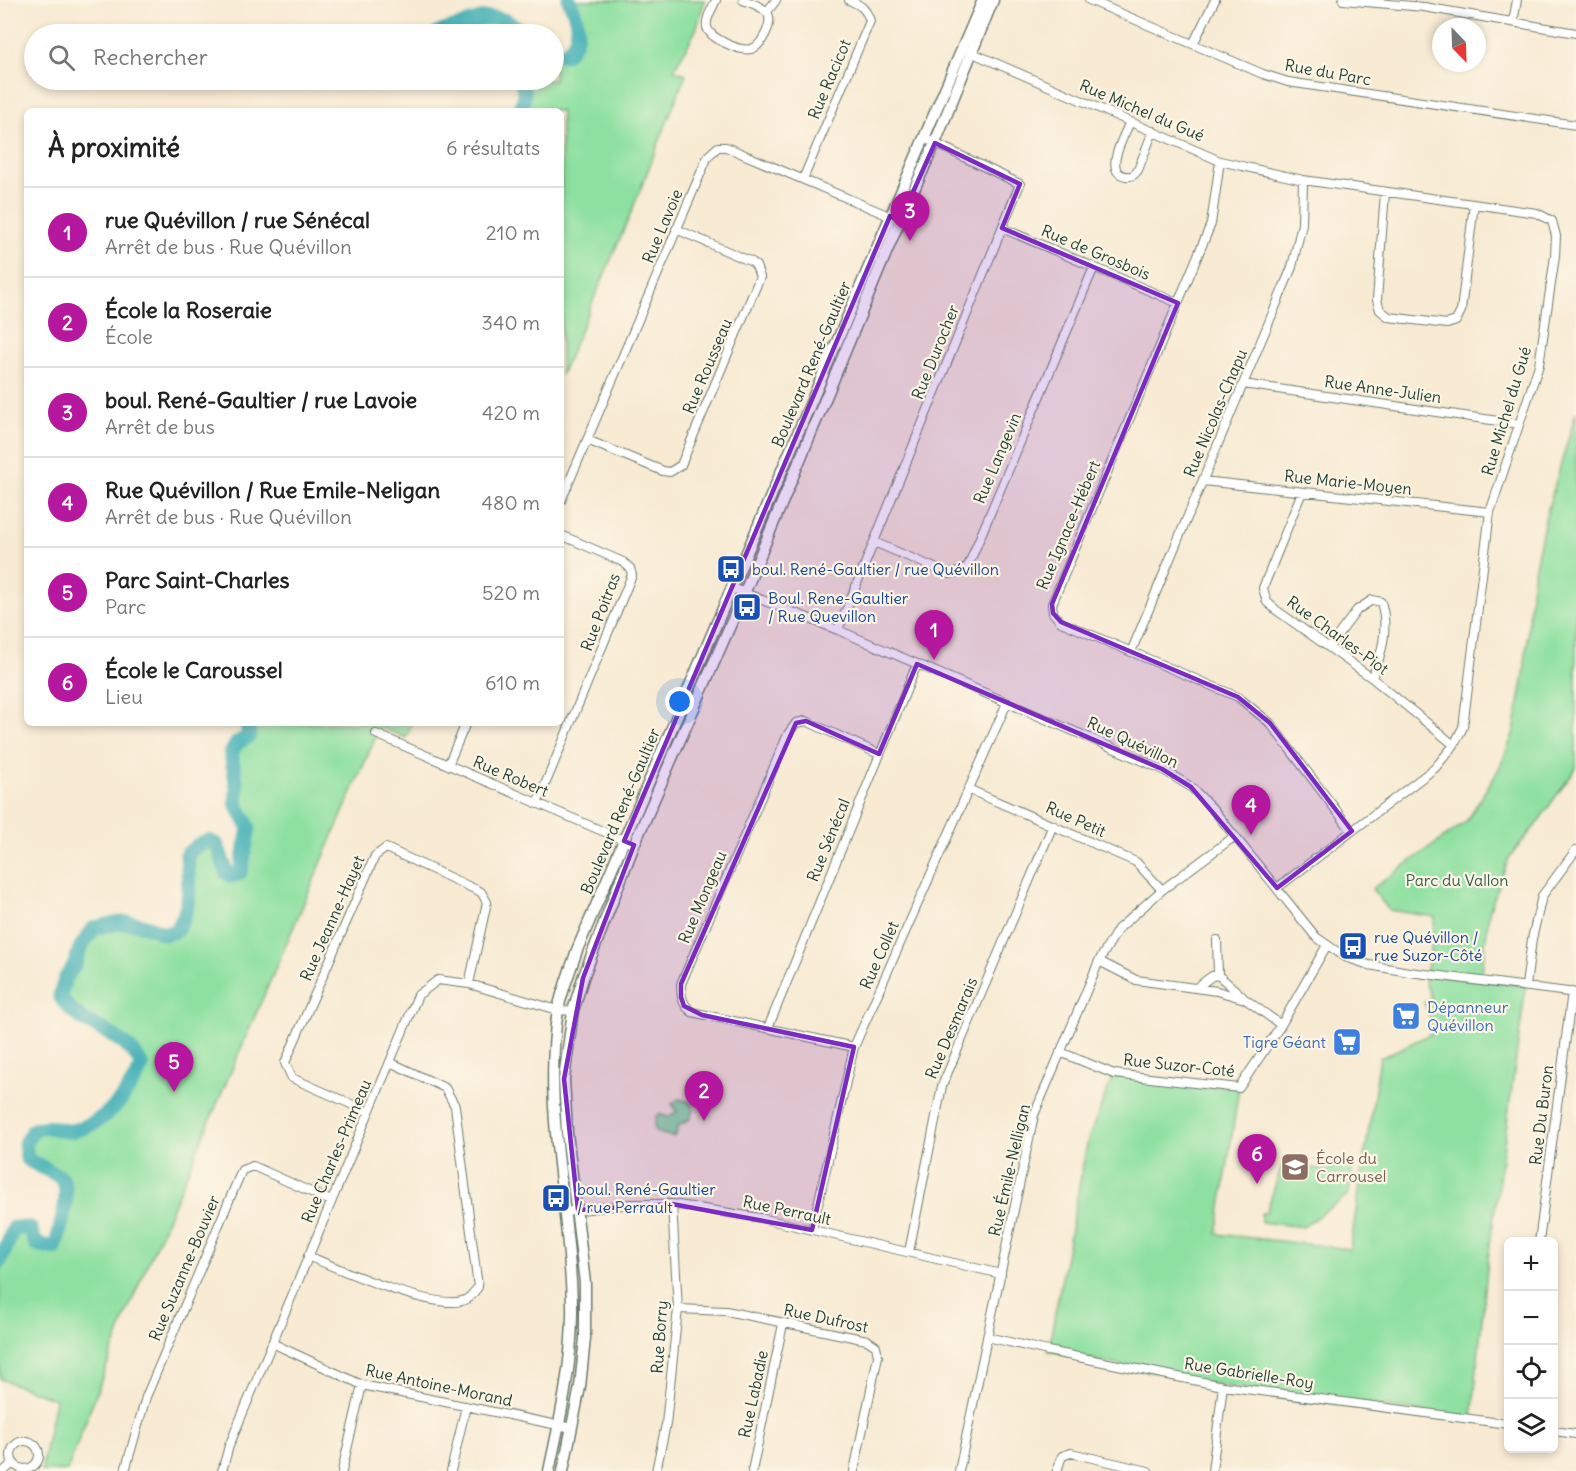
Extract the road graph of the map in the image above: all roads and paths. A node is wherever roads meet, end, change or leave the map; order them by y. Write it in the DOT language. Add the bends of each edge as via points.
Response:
graph roads {
  1 [pos="716,0"];
  2 [pos="743,0"];
  3 [pos="776,0"];
  4 [pos="849,0"];
  5 [pos="983,0"];
  6 [pos="993,0"];
  7 [pos="1215,0"];
  8 [pos="1343,0"];
  9 [pos="1517,0"];
  10 [pos="1092,1"];
  11 [pos="1424,4"];
  12 [pos="767,12"];
  13 [pos="1513,22"];
  14 [pos="1576,33"];
  15 [pos="1193,45"];
  16 [pos="967,51"];
  17 [pos="1130,122"];
  18 [pos="1576,125"];
  19 [pos="1153,131"];
  20 [pos="924,138"];
  21 [pos="935,143"];
  22 [pos="1220,161"];
  23 [pos="803,179"];
  24 [pos="1303,180"];
  25 [pos="1385,192"];
  26 [pos="1474,204"];
  27 [pos="895,219"];
  28 [pos="1002,228"];
  29 [pos="676,230"];
  30 [pos="1094,267"];
  31 [pos="1178,303"];
  32 [pos="1243,384"];
  33 [pos="1519,424"];
  34 [pos="587,440"];
  35 [pos="1203,481"];
  36 [pos="1302,492"];
  37 [pos="564,494"];
  38 [pos="1490,512"];
  39 [pos="564,536"];
  40 [pos="874,542"];
  41 [pos="732,588"];
  42 [pos="744,594"];
  43 [pos="838,630"];
  44 [pos="1330,646"];
  45 [pos="1131,652"];
  46 [pos="917,664"];
  47 [pos="1372,678"];
  48 [pos="1007,703"];
  49 [pos="465,726"];
  50 [pos="376,734"];
  51 [pos="1454,745"];
  52 [pos="879,754"];
  53 [pos="448,765"];
  54 [pos="968,789"];
  55 [pos="537,804"];
  56 [pos="1053,825"];
  57 [pos="1352,831"];
  58 [pos="1235,836"];
  59 [pos="629,843"];
  60 [pos="1576,850"];
  61 [pos="1276,888"];
  62 [pos="1162,890"];
  63 [pos="1217,940"];
  64 [pos="1327,945"];
  65 [pos="1099,961"];
  66 [pos="1218,975"];
  67 [pos="469,984"];
  68 [pos="1526,986"];
  69 [pos="1196,988"];
  70 [pos="1574,992"];
  71 [pos="1245,999"];
  72 [pos="558,1010"];
  73 [pos="573,1011"];
  74 [pos="1281,1025"];
  75 [pos="768,1028"];
  76 [pos="854,1047"];
  77 [pos="1060,1052"];
  78 [pos="390,1062"];
  79 [pos="369,1112"];
  80 [pos="331,1201"];
  81 [pos="672,1204"];
  82 [pos="578,1210"];
  83 [pos="564,1212"];
  84 [pos="812,1230"];
  85 [pos="1540,1237"];
  86 [pos="909,1252"];
  87 [pos="308,1256"];
  88 [pos="1000,1274"];
  89 [pos="678,1309"];
  90 [pos="783,1324"];
  91 [pos="987,1337"];
  92 [pos="272,1342"];
  93 [pos="362,1385"];
  94 [pos="1223,1386"];
  95 [pos="465,1406"];
  96 [pos="1504,1423"];
  97 [pos="559,1425"];
  98 [pos="572,1428"];
  99 [pos="1558,1432"];
  100 [pos="1576,1434"];
  101 [pos="13,1463"];
  102 [pos="4,1471"];
  103 [pos="124,1471"];
  104 [pos="222,1471"];
  105 [pos="342,1471"];
  106 [pos="451,1471"];
  107 [pos="549,1471"];
  108 [pos="563,1471"];
  109 [pos="656,1471"];
  110 [pos="752,1471"];
  111 [pos="854,1471"];
  112 [pos="959,1471"];
  113 [pos="1057,1471"];
  114 [pos="1148,1471"];
  115 [pos="1212,1471"];
  1 -- 12 [label="street" via="706,23 709,32 744,50 760,42 769,24"];
  2 -- 12 [label="street"];
  3 -- 12 [label="street"];
  4 -- 23 [label="street, Rue Racicot" via="861,5 870,21"];
  5 -- 16 [label="street, Boulevard René-Gaultier"];
  6 -- 16 [label="street, Boulevard René-Gaultier"];
  7 -- 15 [label="street"];
  8 -- 11 [label="street"];
  9 -- 13 [label="street"];
  10 -- 15 [label="street, Rue du Parc"];
  11 -- 13 [label="street"];
  13 -- 14 [label="street"];
  15 -- 18 [label="street, Rue du Parc" via="1288,82"];
  16 -- 17 [label="street, Rue Michel du Gué"];
  16 -- 20 [label="street, Boulevard René-Gaultier"];
  16 -- 21 [label="street, Boulevard René-Gaultier"];
  17 -- 19 [label="street, Rue Michel du Gué"];
  17 -- 19 [label="street" via="1114,160 1123,176 1138,170"];
  19 -- 22 [label="street, Rue Michel du Gué"];
  20 -- 21 [label="street, Rue Durocher"];
  20 -- 27 [label="street, Boulevard René-Gaultier"];
  21 -- 27 [label="street, Boulevard René-Gaultier"];
  21 -- 28 [label="street, Rue Durocher" via="1020,184"];
  22 -- 24 [label="street, Rue Michel du Gué"];
  22 -- 31 [label="street, Rue Ignace-Hébert" via="1210,224"];
  23 -- 27 [label="street, Rue Lavoie"];
  23 -- 29 [label="street, Rue Lavoie" via="718,147 708,156"];
  24 -- 25 [label="street, Rue Michel du Gué"];
  24 -- 32 [label="street, Rue Nicolas-Chapu" via="1302,224 1292,267"];
  25 -- 26 [label="street, Rue Michel du Gué"];
  25 -- 26 [label="street" via="1377,300 1380,310 1389,317 1447,324 1456,321 1461,311"];
  26 -- 33 [label="street, Rue Michel du Gué" via="1537,213 1552,221 1556,236 1539,364"];
  27 -- 41 [label="street, Boulevard René-Gaultier"];
  27 -- 42 [label="street, Boulevard René-Gaultier"];
  28 -- 30 [label="street, Rue de Grosbois"];
  28 -- 40 [label="street, Rue Durocher"];
  29 -- 34 [label="street, Rue Lavoie"];
  29 -- 34 [label="street, Rue Rousseau" via="752,262 760,272 760,281 681,465 670,472 663,471"];
  30 -- 31 [label="street, Rue de Grosbois"];
  30 -- 40 [label="street, Rue Langevin" via="968,566 949,574"];
  31 -- 45 [label="street, Rue Ignace-Hébert" via="1052,604 1053,614 1061,622"];
  32 -- 33 [label="street, Rue Anne-Julien"];
  32 -- 35 [label="street, Rue Nicolas-Chapu"];
  33 -- 38 [label="street, Rue Michel du Gué"];
  34 -- 37 [label="street, Rue Lavoie"];
  35 -- 36 [label="street, Rue Marie-Moyen"];
  35 -- 45 [label="street, Rue Nicolas-Chapu"];
  36 -- 38 [label="street, Rue Marie-Moyen"];
  36 -- 44 [label="street, Rue Charles-Piot" via="1263,591 1276,610"];
  38 -- 51 [label="street, Rue Michel du Gué" via="1463,727"];
  39 -- 55 [label="street, Rue Poitras" via="623,562 632,575"];
  40 -- 43 [label="street, Rue Durocher"];
  41 -- 42 [label="street, Rue Quévillon"];
  41 -- 59 [label="street, Boulevard René-Gaultier"];
  42 -- 43 [label="street, Rue Quévillon"];
  42 -- 59 [label="street, Boulevard René-Gaultier"];
  43 -- 46 [label="street, Rue Quévillon"];
  44 -- 47 [label="street, Rue Charles-Piot"];
  44 -- 47 [label="street" via="1357,610 1372,600 1381,602 1383,646"];
  45 -- 57 [label="street, Rue Ignace-Hébert" via="1238,697 1270,723"];
  46 -- 48 [label="street, Rue Quévillon"];
  46 -- 52 [label="street, Rue Sénécal"];
  47 -- 51 [label="street, Rue Charles-Piot"];
  48 -- 54 [label="street, Rue Collet"];
  48 -- 58 [label="street, Rue Quévillon" via="1162,769 1191,787"];
  49 -- 53 [label="street"];
  50 -- 53 [label="street, Rue Robert"];
  51 -- 57 [label="street, Rue Michel du Gué" via="1435,768"];
  52 -- 75 [label="street, Rue Sénécal"];
  52 -- 75 [label="street, Rue Mongeau" via="806,721 796,723 681,984 684,1006 692,1012"];
  53 -- 55 [label="street, Rue Robert"];
  54 -- 56 [label="street, Rue Petit"];
  54 -- 76 [label="street, Rue Collet"];
  55 -- 59 [label="street, Rue Robert"];
  56 -- 62 [label="street, Rue Petit" via="1136,862"];
  56 -- 86 [label="street, Rue Desmarais" via="942,1086"];
  57 -- 61 [label="street, Rue Michel du Gué"];
  58 -- 61 [label="street, Rue Quévillon"];
  58 -- 62 [label="street, Rue Émile-Nelligan"];
  59 -- 72 [label="street, Boulevard René-Gaultier" via="578,950"];
  59 -- 73 [label="street, Boulevard René-Gaultier"];
  60 -- 68 [label="street" via="1542,896"];
  61 -- 64 [label="street, Rue Quévillon"];
  62 -- 65 [label="street, Rue Émile-Nelligan" via="1118,929"];
  63 -- 66 [label="street"];
  64 -- 68 [label="street, Rue Quévillon" via="1345,957 1369,965"];
  64 -- 74 [label="street, Rue Suzor-Coté"];
  65 -- 69 [label="street" via="1136,980"];
  65 -- 77 [label="street, Rue Émile-Nelligan"];
  66 -- 69 [label="street"];
  66 -- 71 [label="street"];
  67 -- 72 [label="street, Rue Charles-Primeau"];
  67 -- 78 [label="street, Rue Charles-Primeau" via="438,980 418,995"];
  67 -- 79 [label="street, Rue Jeanne-Hayet" via="487,902 481,892 386,848 375,856 285,1063 292,1078"];
  68 -- 70 [label="street, Rue Quévillon"];
  69 -- 71 [label="street"];
  70 -- 85 [label="street, Rue Du Buron"];
  71 -- 74 [label="street"];
  72 -- 73 [label="street, Rue Charles-Primeau"];
  72 -- 83 [label="street, Boulevard René-Gaultier" via="553,1079"];
  73 -- 82 [label="street, Boulevard René-Gaultier" via="564,1079"];
  74 -- 77 [label="street, Rue Suzor-Coté" via="1239,1088 1114,1074"];
  75 -- 76 [label="street, Rue Mongeau"];
  76 -- 84 [label="street, Rue Collet"];
  77 -- 88 [label="street, Rue Émile-Nelligan" via="1034,1115"];
  78 -- 79 [label="street, Rue Charles-Primeau"];
  78 -- 87 [label="street" via="445,1088 455,1106 478,1287 466,1300 445,1303 377,1285"];
  79 -- 80 [label="street, Rue Charles-Primeau"];
  80 -- 87 [label="street, Rue Charles-Primeau"];
  80 -- 103 [label="street, Rue Suzanne-Bouvier" via="253,1166 242,1170 146,1397"];
  81 -- 82 [label="street, Rue Perrault"];
  81 -- 84 [label="street, Rue Perrault"];
  81 -- 89 [label="street, Rue Borry"];
  82 -- 83 [label="street, Rue Perrault"];
  82 -- 98 [label="street, Boulevard René-Gaultier" via="585,1282 585,1338"];
  83 -- 97 [label="street, Boulevard René-Gaultier" via="572,1333"];
  84 -- 86 [label="street, Rue Perrault"];
  86 -- 88 [label="street, Rue Perrault"];
  87 -- 92 [label="street, Rue Charles-Primeau"];
  88 -- 91 [label="street, Rue Émile-Nelligan"];
  89 -- 90 [label="street, Rue Dufrost" via="726,1311"];
  89 -- 109 [label="street, Rue Borry" via="666,1425"];
  90 -- 110 [label="street, Rue Labadie"];
  90 -- 111 [label="street, Rue Dufrost" via="867,1340 876,1346 878,1356"];
  91 -- 94 [label="street, Rue Gabrielle-Roy"];
  91 -- 112 [label="street, Rue Émile-Nelligan"];
  92 -- 93 [label="street, Rue Antoine-Morand"];
  92 -- 104 [label="street, Rue Charles-Primeau"];
  93 -- 95 [label="street, Rue Antoine-Morand"];
  93 -- 105 [label="street"];
  94 -- 96 [label="street, Rue Gabrielle-Roy"];
  94 -- 115 [label="street"];
  95 -- 97 [label="street, Rue Antoine-Morand"];
  95 -- 106 [label="street"];
  97 -- 98 [label="street, Rue Antoine-Morand"];
  97 -- 107 [label="street, Boulevard René-Gaultier"];
  98 -- 108 [label="street, Boulevard René-Gaultier"];
  99 -- 100 [label="street"];
  101 -- 102 [label="street"];
  113 -- 114 [label="street" via="1062,1456 1071,1453"];
}
